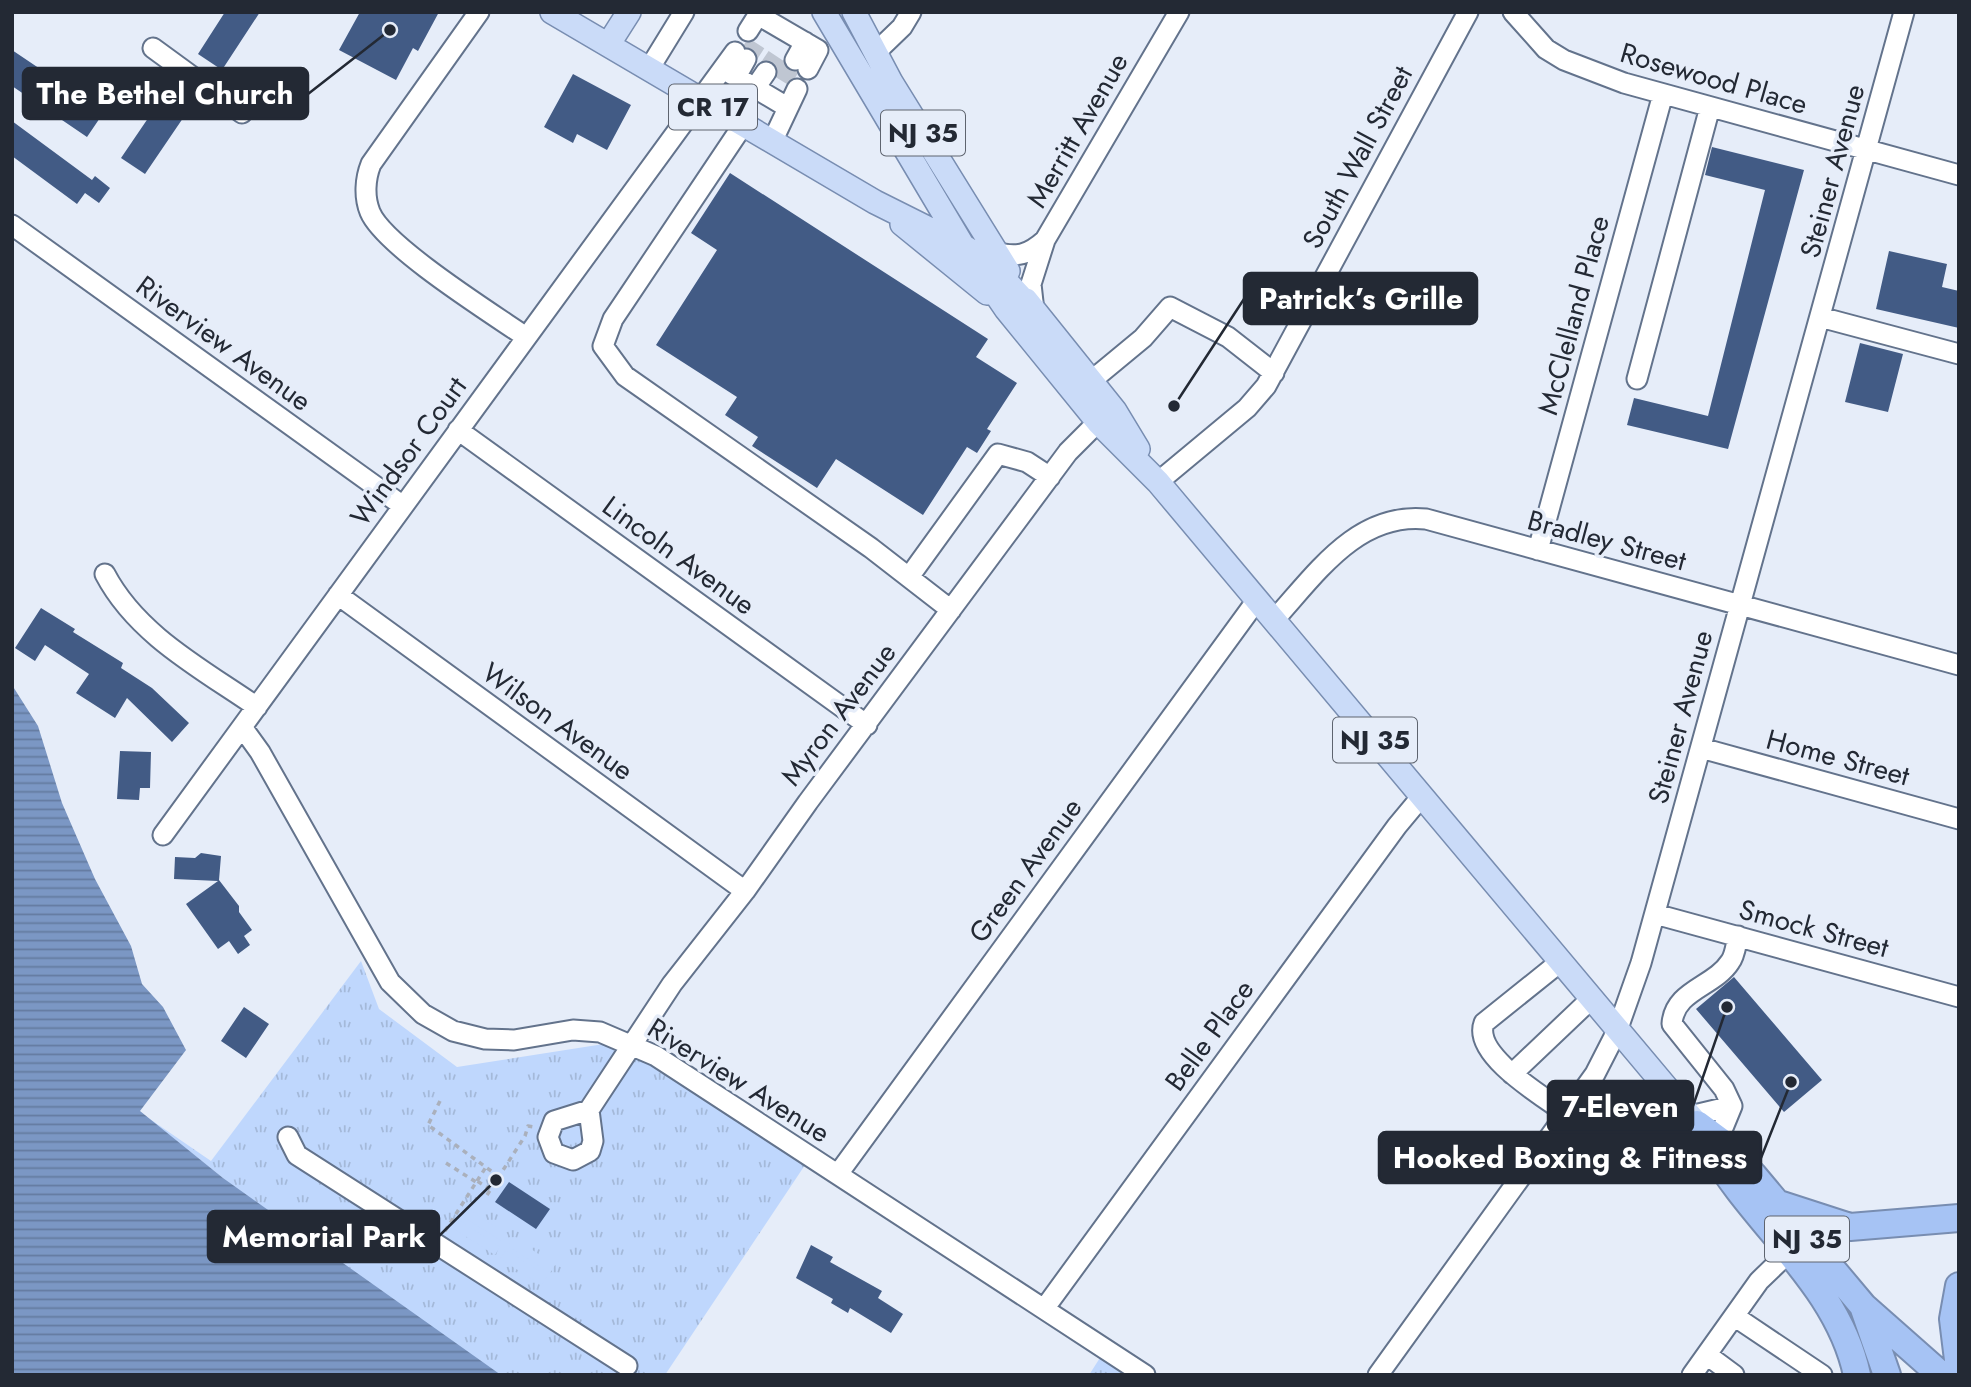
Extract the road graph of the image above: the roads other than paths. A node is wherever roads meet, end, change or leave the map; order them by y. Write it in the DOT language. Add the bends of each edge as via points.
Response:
graph roads {
  1 [pos="479,12"];
  2 [pos="552,12"];
  3 [pos="629,12"];
  4 [pos="824,12"];
  5 [pos="854,12"];
  6 [pos="911,12"];
  7 [pos="1179,12"];
  8 [pos="1468,12"];
  9 [pos="1513,12"];
  10 [pos="1905,12"];
  11 [pos="672,19"];
  12 [pos="759,24"];
  13 [pos="840,41"];
  14 [pos="608,46"];
  15 [pos="153,48"];
  16 [pos="875,53"];
  17 [pos="741,55"];
  18 [pos="649,69"];
  19 [pos="729,73"];
  20 [pos="1663,94"];
  21 [pos="699,99"];
  22 [pos="1710,107"];
  23 [pos="242,113"];
  24 [pos="743,125"];
  25 [pos="772,142"];
  26 [pos="1866,151"];
  27 [pos="1959,175"];
  28 [pos="875,202"];
  29 [pos="12,225"];
  30 [pos="1045,240"];
  31 [pos="963,246"];
  32 [pos="995,252"];
  33 [pos="1006,309"];
  34 [pos="1034,311"];
  35 [pos="1820,317"];
  36 [pos="526,337"];
  37 [pos="1959,354"];
  38 [pos="1274,373"];
  39 [pos="1637,379"];
  40 [pos="1091,381"];
  41 [pos="1098,422"];
  42 [pos="458,430"];
  43 [pos="1050,477"];
  44 [pos="1158,482"];
  45 [pos="403,506"];
  46 [pos="1538,550"];
  47 [pos="105,574"];
  48 [pos="909,577"];
  49 [pos="338,595"];
  50 [pos="1257,600"];
  51 [pos="1740,606"];
  52 [pos="951,610"];
  53 [pos="1274,620"];
  54 [pos="1959,666"];
  55 [pos="257,707"];
  56 [pos="867,725"];
  57 [pos="242,727"];
  58 [pos="1702,748"];
  59 [pos="1422,796"];
  60 [pos="1959,819"];
  61 [pos="163,835"];
  62 [pos="746,891"];
  63 [pos="1655,914"];
  64 [pos="1738,936"];
  65 [pos="1560,962"];
  66 [pos="1959,997"];
  67 [pos="1591,999"];
  68 [pos="1617,1031"];
  69 [pos="631,1044"];
  70 [pos="1513,1074"];
  71 [pos="1732,1106"];
  72 [pos="589,1110"];
  73 [pos="1566,1113"];
  74 [pos="1702,1126"];
  75 [pos="288,1138"];
  76 [pos="838,1174"];
  77 [pos="1778,1204"];
  78 [pos="1959,1218"];
  79 [pos="1788,1254"];
  80 [pos="1959,1286"];
  81 [pos="1863,1306"];
  82 [pos="1044,1309"];
  83 [pos="1734,1316"];
  84 [pos="1707,1355"];
  85 [pos="627,1366"];
  86 [pos="1959,1368"];
  87 [pos="1853,1374"];
  88 [pos="1145,1375"];
  89 [pos="1378,1375"];
  90 [pos="1692,1375"];
  91 [pos="1734,1375"];
  92 [pos="1822,1375"];
  93 [pos="1887,1375"];
  94 [pos="1941,1375"];
  1 -- 36 [label="street" via="371,164 367,201 370,214 390,239"];
  2 -- 14 [label="main road, CR 17"];
  3 -- 14 [label="main road"];
  4 -- 13 [label="main road, NJ 35"];
  5 -- 16 [label="main road, NJ 35"];
  6 -- 16 [label="street"];
  7 -- 30 [label="street, Merritt Avenue"];
  8 -- 38 [label="street, South Wall Street"];
  9 -- 20 [label="street, Rosewood Place" via="1530,34 1564,60"];
  10 -- 26 [label="street, Steiner Avenue"];
  11 -- 18 [label="street"];
  12 -- 13 [label="street" via="799,51"];
  13 -- 31 [label="main road, NJ 35"];
  14 -- 18 [label="main road, CR 17"];
  15 -- 23 [label="street"];
  16 -- 32 [label="main road, NJ 35"];
  17 -- 19 [label="street, Windsor Court"];
  18 -- 21 [label="main road, CR 17"];
  19 -- 21 [label="street, Windsor Court"];
  19 -- 25 [label="street" via="777,89"];
  20 -- 22 [label="street, Rosewood Place"];
  20 -- 46 [label="street, McClelland Place"];
  21 -- 24 [label="main road, CR 17"];
  21 -- 36 [label="street, Windsor Court"];
  22 -- 26 [label="street, Rosewood Place"];
  22 -- 39 [label="street"];
  24 -- 25 [label="main road, CR 17"];
  24 -- 48 [label="street" via="620,308 603,346 625,376"];
  25 -- 28 [label="main road, CR 17"];
  26 -- 27 [label="street, Rosewood Place"];
  26 -- 35 [label="street, Steiner Avenue"];
  28 -- 31 [label="main road, CR 17"];
  28 -- 33 [label="main road, CR 17"];
  29 -- 45 [label="street, Riverview Avenue"];
  30 -- 32 [label="street, Merritt Avenue" via="1019,256"];
  30 -- 34 [label="street, Merritt Avenue" via="1031,284"];
  31 -- 33 [label="main road, NJ 35"];
  31 -- 34 [label="main road, CR 17" via="989,263"];
  32 -- 34 [label="main road, NJ 35"];
  33 -- 41 [label="main road, NJ 35"];
  34 -- 40 [label="main road, NJ 35"];
  35 -- 37 [label="street"];
  35 -- 51 [label="street, Steiner Avenue"];
  36 -- 42 [label="street, Windsor Court"];
  38 -- 40 [label="street" via="1228,337 1170,307 1143,338"];
  38 -- 44 [label="street, South Wall Street" via="1247,408"];
  40 -- 44 [label="main road, NJ 35"];
  41 -- 43 [label="street, Myron Avenue"];
  41 -- 44 [label="main road, NJ 35"];
  42 -- 45 [label="street, Windsor Court"];
  42 -- 56 [label="street, Lincoln Avenue"];
  43 -- 48 [label="street" via="1027,462 998,454"];
  43 -- 52 [label="street, Myron Avenue"];
  44 -- 50 [label="main road, NJ 35"];
  45 -- 49 [label="street, Windsor Court"];
  46 -- 51 [label="street, Bradley Street"];
  46 -- 53 [label="street, Bradley Street" via="1426,519 1388,520 1339,552"];
  47 -- 55 [label="street" via="118,598 159,639"];
  48 -- 52 [label="street"];
  49 -- 55 [label="street, Windsor Court"];
  49 -- 62 [label="street, Wilson Avenue"];
  50 -- 53 [label="main road, NJ 35"];
  50 -- 76 [label="street, Green Avenue"];
  51 -- 54 [label="street, Bradley Street"];
  51 -- 58 [label="street, Steiner Avenue"];
  52 -- 56 [label="street, Myron Avenue"];
  53 -- 59 [label="main road, NJ 35"];
  55 -- 57 [label="street, Windsor Court"];
  56 -- 62 [label="street, Myron Avenue"];
  57 -- 61 [label="street, Windsor Court"];
  57 -- 69 [label="street, Riverview Avenue" via="390,982 423,1014 453,1031 485,1039 514,1040 573,1030 600,1032"];
  58 -- 60 [label="street, Home Street"];
  58 -- 63 [label="street, Steiner Avenue"];
  59 -- 65 [label="main road, NJ 35"];
  59 -- 82 [label="street, Belle Place"];
  62 -- 69 [label="street, Myron Avenue"];
  63 -- 64 [label="street, Smock Street"];
  63 -- 68 [label="street, Steiner Avenue"];
  64 -- 66 [label="street, Smock Street"];
  64 -- 71 [label="street" via="1730,963 1680,1001 1672,1015 1672,1024 1724,1089"];
  65 -- 67 [label="main road, NJ 35"];
  65 -- 70 [label="street" via="1484,1023 1484,1041"];
  67 -- 68 [label="main road, NJ 35"];
  67 -- 70 [label="street"];
  68 -- 73 [label="street, Steiner Avenue" via="1595,1074"];
  68 -- 74 [label="main road, NJ 35"];
  69 -- 72 [label="street, Myron Avenue"];
  69 -- 76 [label="street, Riverview Avenue"];
  70 -- 73 [label="street"];
  71 -- 74 [label="street"];
  71 -- 74 [label="street"];
  72 -- 72 [label="street" via="562,1116 550,1129 554,1153 573,1160 584,1157 593,1141"];
  73 -- 89 [label="street, Steiner Avenue"];
  74 -- 77 [label="highway, NJ 35"];
  74 -- 79 [label="highway, NJ 35" via="1738,1190"];
  75 -- 85 [label="street" via="297,1155"];
  76 -- 82 [label="street, Riverview Avenue"];
  77 -- 78 [label="highway" via="1850,1227"];
  77 -- 81 [label="highway, NJ 35"];
  79 -- 83 [label="street" via="1759,1281"];
  79 -- 87 [label="highway, NJ 35" via="1829,1304 1849,1346"];
  80 -- 86 [label="highway" via="1953,1337"];
  81 -- 93 [label="highway, NJ 35"];
  81 -- 94 [label="highway"];
  82 -- 88 [label="street, Riverview Avenue"];
  83 -- 84 [label="street"];
  83 -- 92 [label="street"];
  84 -- 90 [label="street"];
  84 -- 91 [label="street"];
}
